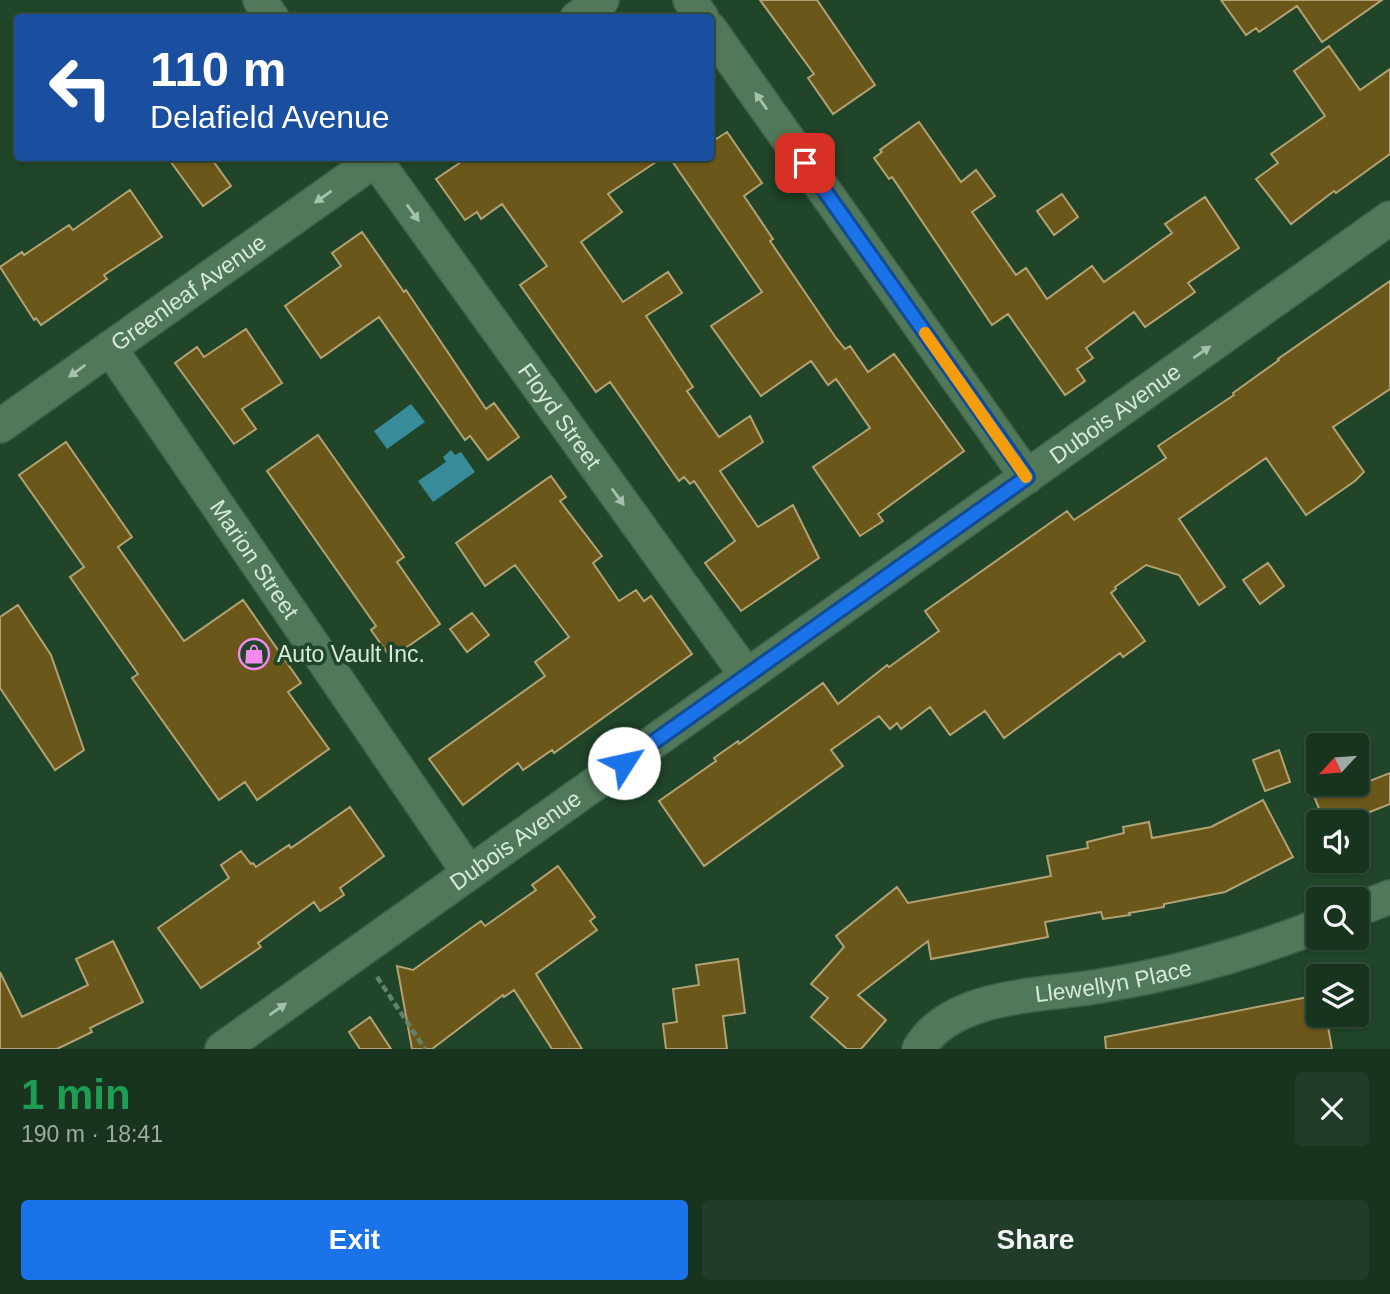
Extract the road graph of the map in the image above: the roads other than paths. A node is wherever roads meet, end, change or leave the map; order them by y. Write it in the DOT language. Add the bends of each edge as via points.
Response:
graph roads {
  1 [pos="602,0"];
  2 [pos="583,14"];
  3 [pos="714,35"];
  4 [pos="372,161"];
  5 [pos="378,161"];
  6 [pos="1390,218"];
  7 [pos="110,348"];
  8 [pos="0,426"];
  9 [pos="1027,477"];
  10 [pos="747,676"];
  11 [pos="469,873"];
  12 [pos="1390,897"];
  13 [pos="1369,905"];
  14 [pos="1306,931"];
  15 [pos="222,1049"];
  16 [pos="919,1049"];
  1 -- 2 [label="street"];
  9 -- 3 [label="street, one-way"];
  4 -- 7 [label="street, Greenleaf Avenue, one-way"];
  5 -- 10 [label="street, Floyd Street, one-way"];
  9 -- 6 [label="street, Dubois Avenue, one-way"];
  7 -- 8 [label="street, Greenleaf Avenue, one-way"];
  7 -- 11 [label="street, Marion Street"];
  9 -- 10 [label="street, Dubois Avenue"];
  10 -- 11 [label="street, Dubois Avenue"];
  15 -- 11 [label="street, Dubois Avenue, one-way"];
  12 -- 13 [label="street"];
  14 -- 16 [label="street, Llewellyn Place" via="1207,964 975,1007 943,1022"];
}
